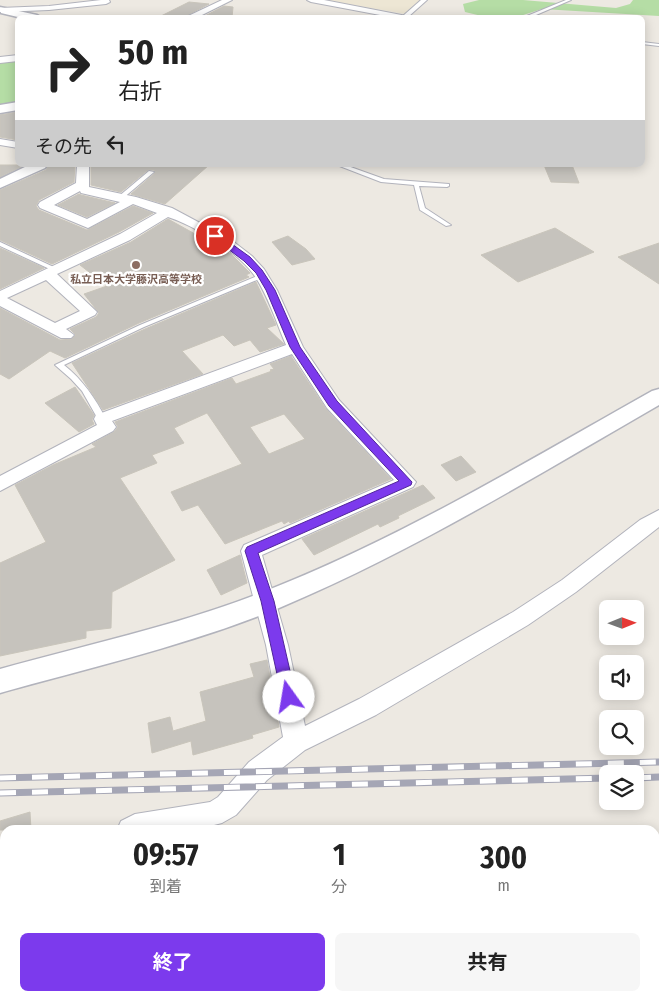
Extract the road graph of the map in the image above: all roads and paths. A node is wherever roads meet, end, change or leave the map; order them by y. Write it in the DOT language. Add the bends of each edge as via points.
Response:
graph roads {
  1 [pos="105,0"];
  2 [pos="228,0"];
  3 [pos="312,0"];
  4 [pos="424,0"];
  5 [pos="569,0"];
  6 [pos="0,11"];
  7 [pos="21,15"];
  8 [pos="195,15"];
  9 [pos="398,15"];
  10 [pos="412,15"];
  11 [pos="532,15"];
  12 [pos="645,43"];
  13 [pos="659,45"];
  14 [pos="15,58"];
  15 [pos="0,60"];
  16 [pos="15,106"];
  17 [pos="0,108"];
  18 [pos="0,142"];
  19 [pos="15,145"];
  20 [pos="36,167"];
  21 [pos="82,167"];
  22 [pos="346,167"];
  23 [pos="151,172"];
  24 [pos="0,184"];
  25 [pos="416,184"];
  26 [pos="82,185"];
  27 [pos="447,185"];
  28 [pos="126,199"];
  29 [pos="168,212"];
  30 [pos="448,225"];
  31 [pos="0,244"];
  32 [pos="52,272"];
  33 [pos="262,276"];
  34 [pos="0,296"];
  35 [pos="0,300"];
  36 [pos="61,332"];
  37 [pos="295,347"];
  38 [pos="659,396"];
  39 [pos="102,419"];
  40 [pos="0,484"];
  41 [pos="659,517"];
  42 [pos="267,601"];
  43 [pos="0,681"];
  44 [pos="296,742"];
  45 [pos="147,825"];
  1 -- 6 [label="street"];
  2 -- 8 [label="street"];
  3 -- 9 [label="street"];
  4 -- 10 [label="street"];
  5 -- 11 [label="lane"];
  6 -- 7 [label="street"];
  12 -- 13 [label="lane"];
  14 -- 15 [label="street"];
  16 -- 17 [label="street"];
  18 -- 19 [label="street"];
  20 -- 24 [label="street"];
  21 -- 26 [label="street"];
  22 -- 25 [label="lane" via="383,180"];
  23 -- 28 [label="lane"];
  25 -- 27 [label="lane"];
  25 -- 30 [label="lane" via="422,210"];
  26 -- 28 [label="street" via="92,193"];
  26 -- 28 [label="street" via="44,205 88,224"];
  28 -- 29 [label="street"];
  29 -- 32 [label="street"];
  29 -- 33 [label="street" via="225,242"];
  31 -- 32 [label="lane"];
  32 -- 34 [label="street"];
  32 -- 36 [label="street" via="90,312"];
  33 -- 37 [label="street"];
  33 -- 39 [label="lane" via="59,365 86,389"];
  35 -- 36 [label="street"];
  37 -- 39 [label="street"];
  37 -- 42 [label="street" via="333,404 407,482 251,551"];
  38 -- 42 [label="street" via="357,563"];
  39 -- 40 [label="street" via="107,427"];
  41 -- 44 [label="street" via="532,611 370,706"];
  42 -- 43 [label="street" via="205,623"];
  42 -- 44 [label="street"];
  44 -- 45 [label="street" via="258,771 227,806 213,814"];
}
